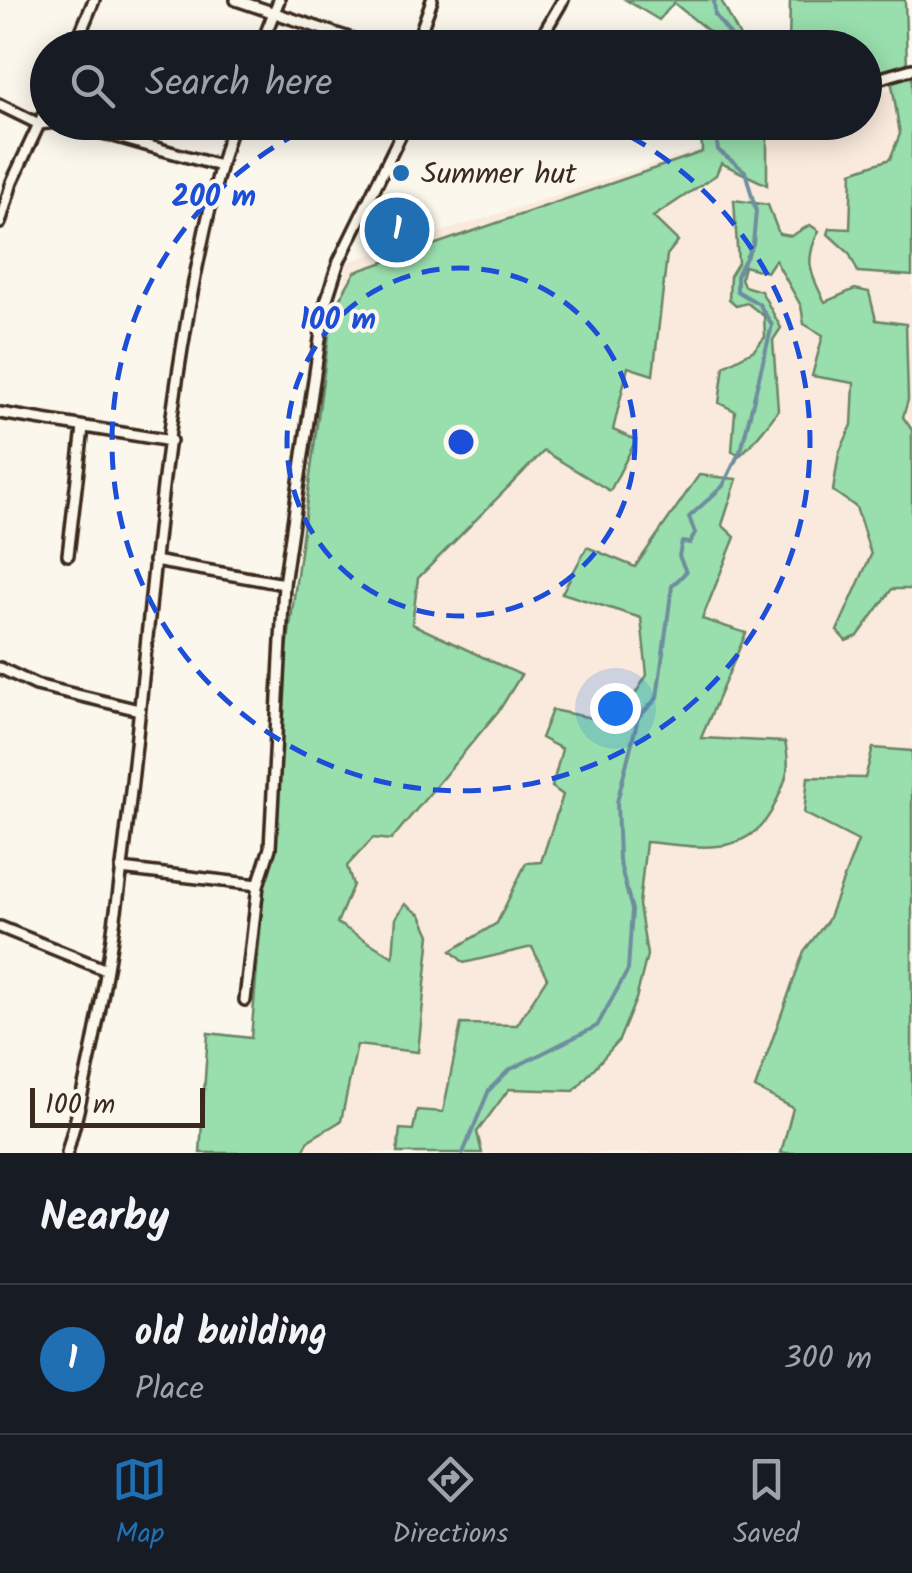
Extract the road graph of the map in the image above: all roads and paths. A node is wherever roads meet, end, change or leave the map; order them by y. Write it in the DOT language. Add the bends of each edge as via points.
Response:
graph roads {
  1 [pos="94,0"];
  2 [pos="236,0"];
  3 [pos="279,0"];
  4 [pos="432,0"];
  5 [pos="564,0"];
  6 [pos="275,11"];
  7 [pos="82,30"];
  8 [pos="267,30"];
  9 [pos="328,30"];
  10 [pos="421,30"];
  11 [pos="546,30"];
  12 [pos="912,70"];
  13 [pos="882,78"];
  14 [pos="0,105"];
  15 [pos="30,120"];
  16 [pos="33,140"];
  17 [pos="125,140"];
  18 [pos="228,140"];
  19 [pos="398,140"];
  20 [pos="220,166"];
  21 [pos="0,223"];
  22 [pos="0,413"];
  23 [pos="83,428"];
  24 [pos="171,440"];
  25 [pos="68,555"];
  26 [pos="154,562"];
  27 [pos="284,584"];
  28 [pos="1,670"];
  29 [pos="139,710"];
  30 [pos="121,869"];
  31 [pos="258,884"];
  32 [pos="0,928"];
  33 [pos="106,970"];
  34 [pos="245,1000"];
  35 [pos="66,1153"];
  1 -- 7 [label="street"];
  2 -- 6 [label="street"];
  3 -- 6 [label="street"];
  4 -- 10 [label="street"];
  5 -- 11 [label="street"];
  6 -- 8 [label="street"];
  6 -- 9 [label="street"];
  12 -- 13 [label="street"];
  14 -- 15 [label="street"];
  16 -- 21 [label="street"];
  17 -- 20 [label="street"];
  18 -- 20 [label="street"];
  19 -- 27 [label="street" via="325,304"];
  20 -- 24 [label="street" via="196,269"];
  22 -- 23 [label="street"];
  23 -- 24 [label="street"];
  23 -- 25 [label="street"];
  24 -- 26 [label="street"];
  26 -- 27 [label="street"];
  26 -- 29 [label="street"];
  27 -- 31 [label="street" via="270,848"];
  28 -- 29 [label="street" via="36,686"];
  29 -- 30 [label="street"];
  30 -- 31 [label="street"];
  30 -- 33 [label="street"];
  31 -- 34 [label="street"];
  32 -- 33 [label="street"];
  33 -- 35 [label="street"];
}
